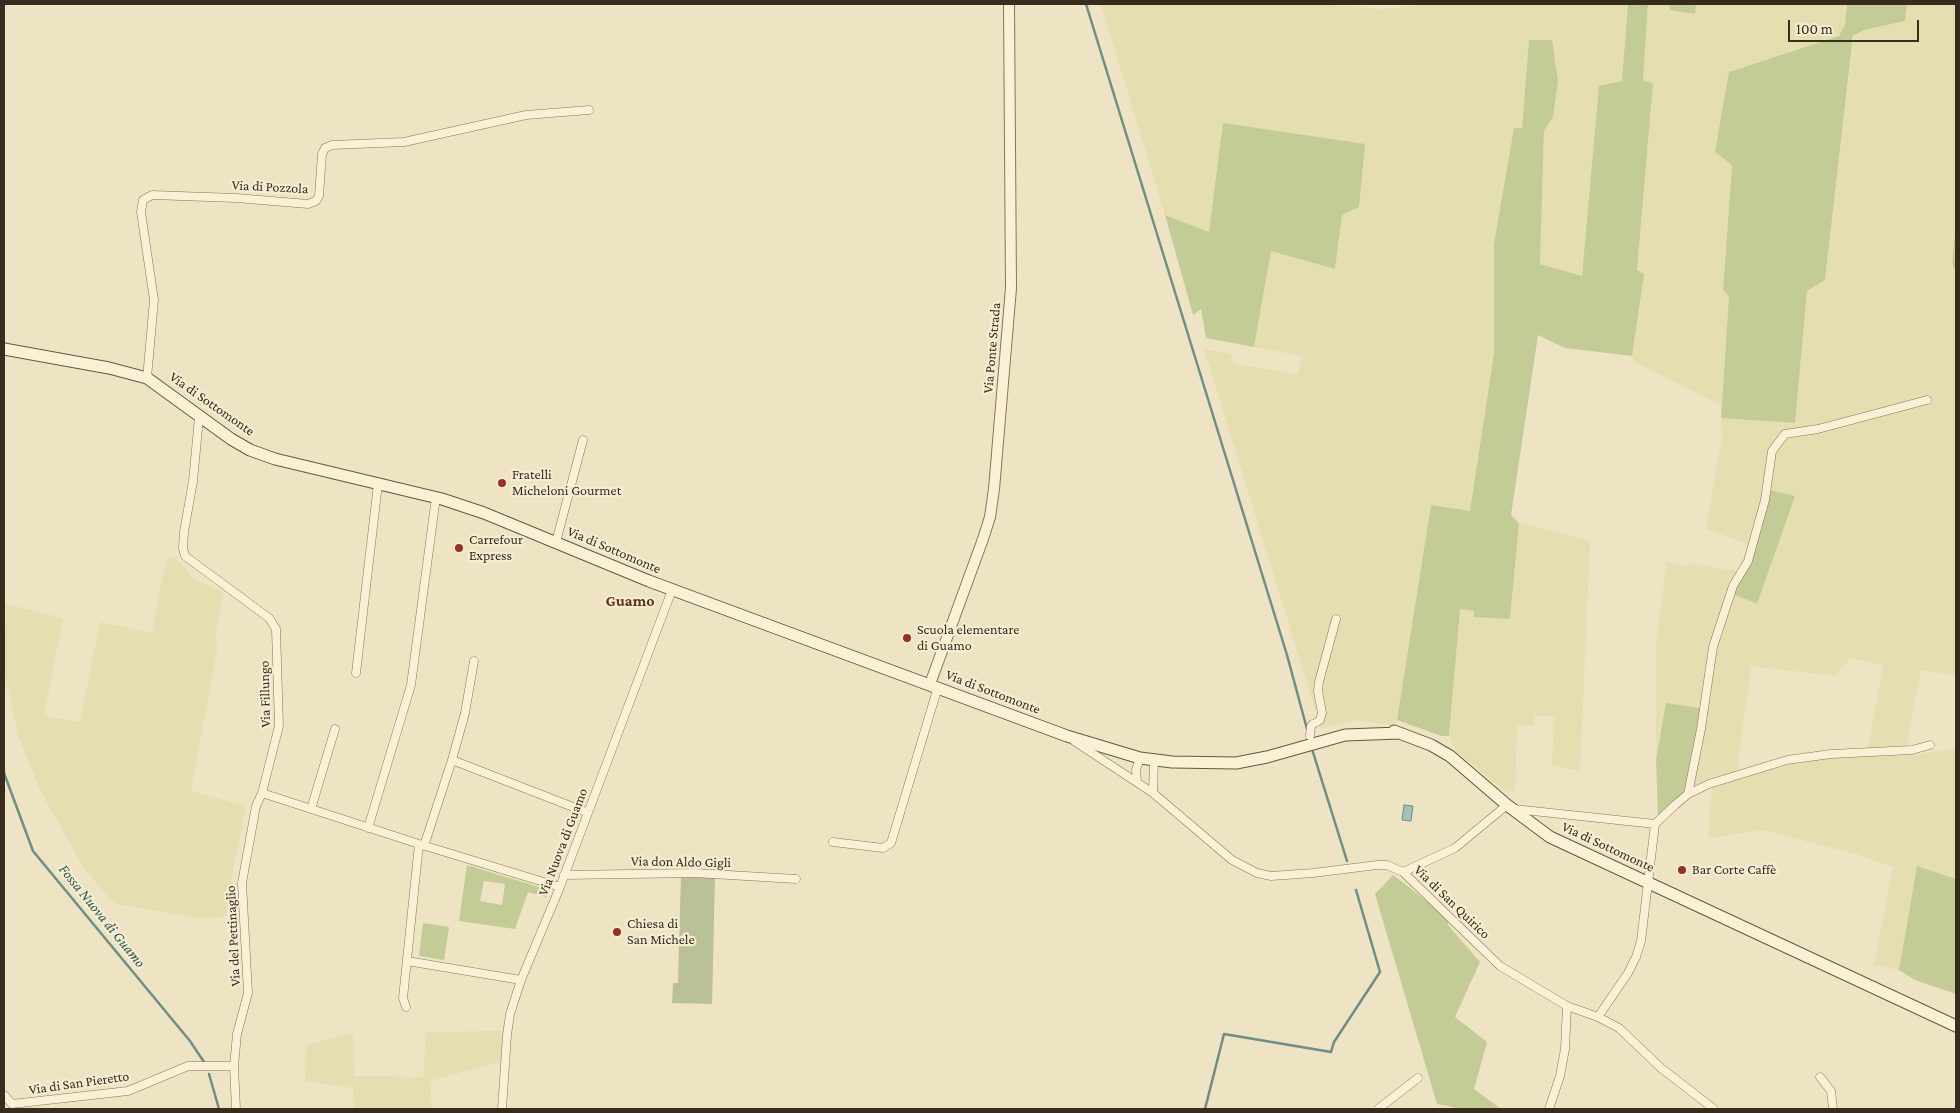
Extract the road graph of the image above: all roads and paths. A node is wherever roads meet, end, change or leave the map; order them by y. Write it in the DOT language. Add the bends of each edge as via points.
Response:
graph roads {
  1 [pos="1009,4"];
  2 [pos="589,110"];
  3 [pos="4,350"];
  4 [pos="147,378"];
  5 [pos="1927,400"];
  6 [pos="199,418"];
  7 [pos="583,440"];
  8 [pos="378,484"];
  9 [pos="436,498"];
  10 [pos="556,542"];
  11 [pos="672,590"];
  12 [pos="1336,618"];
  13 [pos="474,661"];
  14 [pos="356,673"];
  15 [pos="934,685"];
  16 [pos="335,730"];
  17 [pos="1399,733"];
  18 [pos="1068,736"];
  19 [pos="1310,736"];
  20 [pos="1930,745"];
  21 [pos="1140,758"];
  22 [pos="452,760"];
  23 [pos="1154,760"];
  24 [pos="1223,761"];
  25 [pos="1137,782"];
  26 [pos="262,792"];
  27 [pos="1153,793"];
  28 [pos="1688,794"];
  29 [pos="1510,807"];
  30 [pos="311,809"];
  31 [pos="586,812"];
  32 [pos="1655,824"];
  33 [pos="368,828"];
  34 [pos="833,842"];
  35 [pos="422,845"];
  36 [pos="1403,872"];
  37 [pos="564,875"];
  38 [pos="796,879"];
  39 [pos="1649,883"];
  40 [pos="560,887"];
  41 [pos="407,962"];
  42 [pos="521,980"];
  43 [pos="1567,1006"];
  44 [pos="406,1007"];
  45 [pos="1598,1017"];
  46 [pos="1956,1026"];
  47 [pos="234,1066"];
  48 [pos="1820,1077"];
  49 [pos="1418,1078"];
  50 [pos="4,1095"];
  51 [pos="14,1106"];
  52 [pos="236,1109"];
  53 [pos="502,1109"];
  54 [pos="1378,1109"];
  55 [pos="1548,1109"];
  56 [pos="1714,1109"];
  57 [pos="1833,1109"];
  1 -- 15 [label="street, Via Ponte Strada" via="1011,288 994,489 990,517"];
  2 -- 4 [label="street, Via di Pozzola" via="526,115 404,142 332,145 322,154 319,196 308,204 152,195 143,200 141,212 154,300"];
  3 -- 4 [label="main road, Via di Sottomonte" via="109,368"];
  4 -- 6 [label="main road, Via di Sottomonte"];
  5 -- 28 [label="street" via="1818,430 1785,434 1772,451 1765,500 1748,561 1733,586 1713,647"];
  6 -- 8 [label="main road, Via di Sottomonte" via="250,450 274,459"];
  6 -- 26 [label="street, Via Fillungo" via="184,532 185,556 269,618 276,629 279,726"];
  7 -- 10 [label="street"];
  8 -- 9 [label="main road, Via di Sottomonte"];
  8 -- 14 [label="street"];
  9 -- 10 [label="main road, Via di Sottomonte"];
  9 -- 33 [label="street" via="411,685"];
  10 -- 11 [label="main road, Via di Sottomonte"];
  11 -- 15 [label="main road, Via di Sottomonte"];
  11 -- 31 [label="street, Via Nuova di Guamo"];
  12 -- 19 [label="street" via="1319,682 1322,713 1320,720 1311,726"];
  13 -- 22 [label="street" via="465,714"];
  15 -- 18 [label="main road, Via di Sottomonte"];
  15 -- 34 [label="street" via="891,843 883,848"];
  16 -- 30 [label="street"];
  17 -- 19 [label="main road, Via di Sottomonte" via="1382,727 1355,726"];
  17 -- 24 [label="main road, Via di Sottomonte" via="1345,735 1260,759 1236,763"];
  17 -- 29 [label="main road, Via di Sottomonte" via="1450,756"];
  18 -- 21 [label="main road, Via di Sottomonte"];
  18 -- 25 [label="street, Via di San Quirico"];
  19 -- 24 [label="main road, Via di Sottomonte"];
  20 -- 28 [label="street" via="1912,750 1830,754 1787,760 1709,784"];
  21 -- 23 [label="main road, Via di Sottomonte"];
  21 -- 25 [label="street"];
  22 -- 31 [label="street"];
  22 -- 35 [label="street"];
  23 -- 24 [label="main road, Via di Sottomonte" via="1187,763"];
  23 -- 27 [label="street"];
  25 -- 27 [label="street, Via di San Quirico"];
  26 -- 30 [label="street"];
  26 -- 47 [label="street, Via del Pettinaglio" via="256,806 243,874 248,993 237,1034"];
  27 -- 36 [label="street, Via di San Quirico" via="1232,860 1257,873 1271,876 1377,865 1387,865"];
  28 -- 32 [label="street"];
  29 -- 32 [label="street"];
  29 -- 36 [label="street" via="1455,848"];
  29 -- 39 [label="main road, Via di Sottomonte" via="1550,837"];
  30 -- 33 [label="street"];
  31 -- 37 [label="street, Via Nuova di Guamo"];
  32 -- 39 [label="street"];
  33 -- 35 [label="street"];
  35 -- 40 [label="street"];
  35 -- 41 [label="street"];
  36 -- 43 [label="street, Via di San Quirico" via="1500,966"];
  37 -- 38 [label="street, Via don Aldo Gigli" via="696,873"];
  37 -- 40 [label="street, Via Nuova di Guamo"];
  39 -- 45 [label="street" via="1636,957"];
  39 -- 46 [label="main road, Via di Sottomonte"];
  40 -- 42 [label="street, Via Nuova di Guamo"];
  41 -- 42 [label="street"];
  41 -- 44 [label="street" via="403,998"];
  42 -- 53 [label="street, Via Nuova di Guamo" via="507,1034"];
  43 -- 45 [label="street, Via di San Quirico"];
  43 -- 55 [label="street" via="1560,1076"];
  45 -- 56 [label="street, Via di San Quirico" via="1619,1028 1661,1068"];
  47 -- 51 [label="street, Via di San Pieretto" via="188,1066 128,1091"];
  47 -- 52 [label="street, Via del Pettinaglio"];
  48 -- 57 [label="street" via="1831,1091"];
  49 -- 54 [label="street"];
  50 -- 51 [label="street, Via di San Pieretto"];
}
